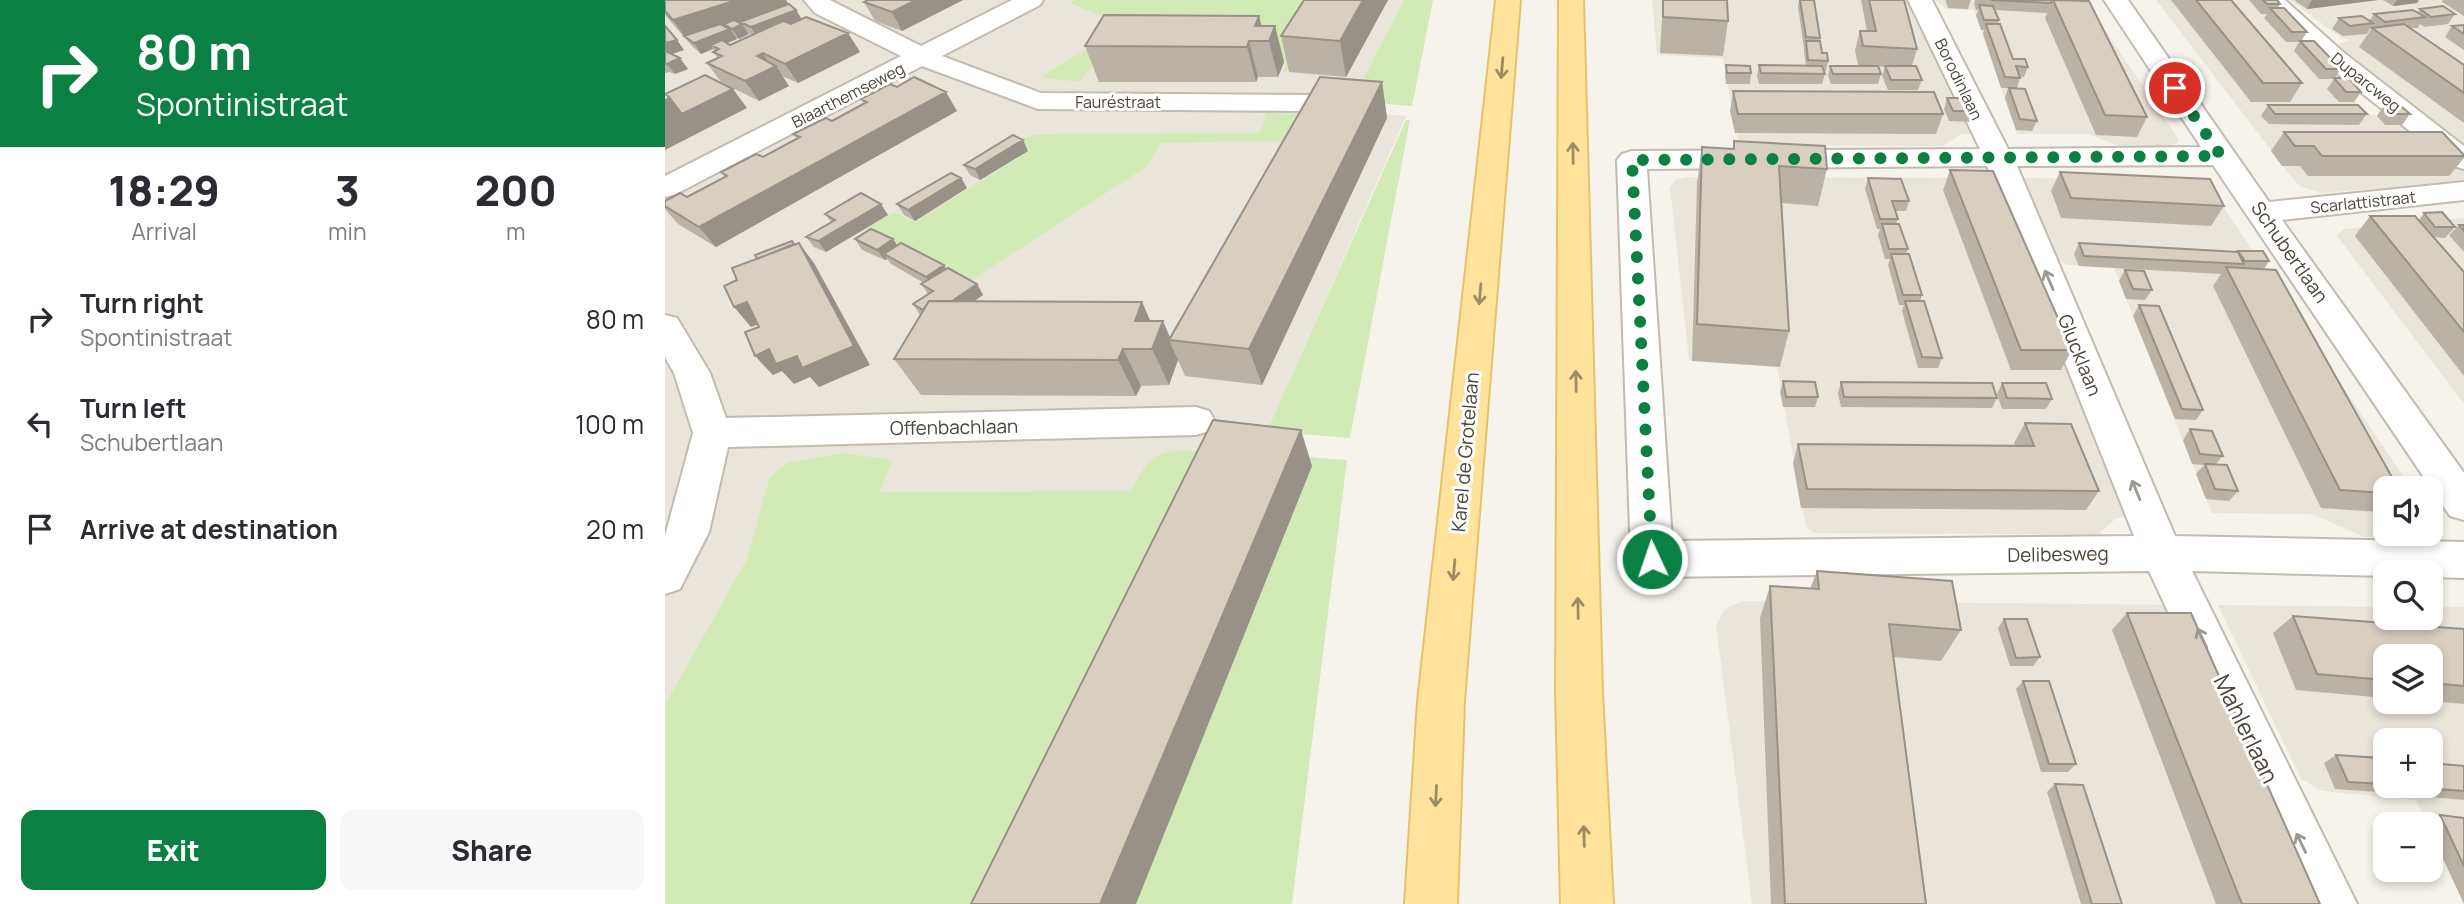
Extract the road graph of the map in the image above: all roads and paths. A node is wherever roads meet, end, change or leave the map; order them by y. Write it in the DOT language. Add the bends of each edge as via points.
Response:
graph roads {
  1 [pos="816,0"];
  2 [pos="1031,0"];
  3 [pos="1508,0"];
  4 [pos="1571,0"];
  5 [pos="1920,0"];
  6 [pos="2116,0"];
  7 [pos="2271,0"];
  8 [pos="922,57"];
  9 [pos="1322,103"];
  10 [pos="2221,156"];
  11 [pos="1998,157"];
  12 [pos="2464,160"];
  13 [pos="665,188"];
  14 [pos="2464,191"];
  15 [pos="2263,212"];
  16 [pos="665,327"];
  17 [pos="1196,421"];
  18 [pos="712,433"];
  19 [pos="2464,504"];
  20 [pos="2162,553"];
  21 [pos="2464,560"];
  22 [pos="665,576"];
  23 [pos="1431,904"];
  24 [pos="1587,904"];
  25 [pos="2331,904"];
  1 -- 8 [label="street, Fauréstraat"];
  2 -- 8 [label="street, Blaarthemseweg"];
  3 -- 23 [label="main road, Karel de Grotelaan, one-way" via="1441,701"];
  24 -- 4 [label="main road, one-way" via="1579,692"];
  5 -- 11 [label="street, Borodinlaan"];
  6 -- 10 [label="street, Schubertlaan"];
  7 -- 12 [label="street, Duparcweg" via="2334,58"];
  8 -- 9 [label="street, Fauréstraat" via="1038,101"];
  8 -- 13 [label="street, Blaarthemseweg"];
  10 -- 11 [label="street"];
  10 -- 15 [label="street, Schubertlaan"];
  20 -- 11 [label="street, Glucklaan, one-way"];
  11 -- 20 [label="street, Delibesweg" via="1632,160 1652,559"];
  14 -- 15 [label="street, Scarlattistraat"];
  15 -- 19 [label="street, Schubertlaan"];
  16 -- 18 [label="street" via="692,373"];
  17 -- 18 [label="street, Offenbachlaan"];
  18 -- 22 [label="street" via="688,532"];
  20 -- 21 [label="street, Delibesweg"];
  25 -- 20 [label="street, Mahlerlaan, one-way"];
}
